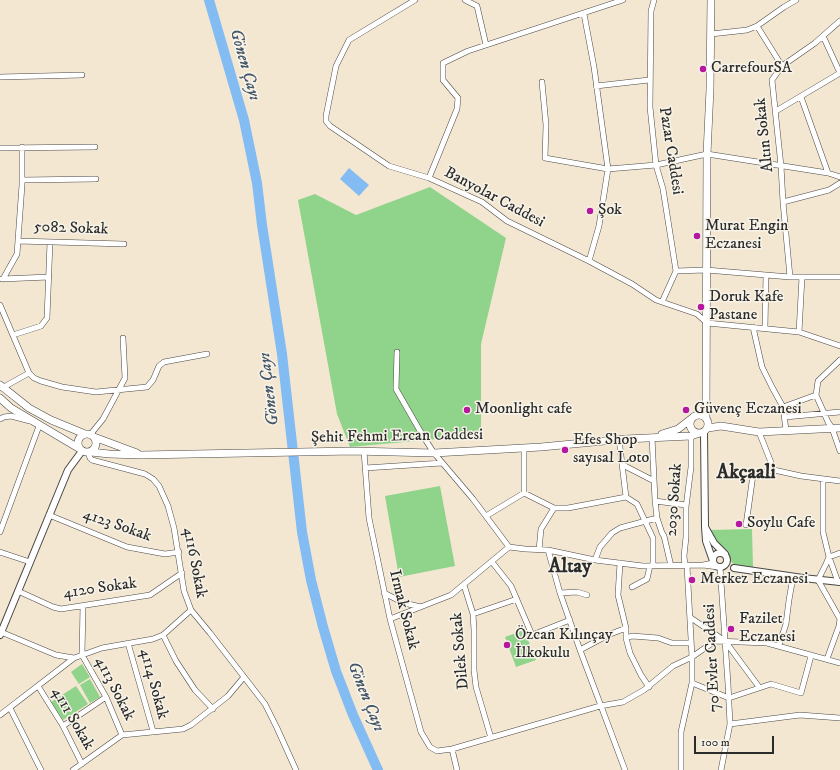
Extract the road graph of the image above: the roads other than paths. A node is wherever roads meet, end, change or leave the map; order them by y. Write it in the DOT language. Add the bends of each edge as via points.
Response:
graph roads {
  1 [pos="414,0"];
  2 [pos="465,0"];
  3 [pos="623,0"];
  4 [pos="654,0"];
  5 [pos="712,0"];
  6 [pos="796,0"];
  7 [pos="611,2"];
  8 [pos="584,14"];
  9 [pos="839,24"];
  10 [pos="757,26"];
  11 [pos="711,34"];
  12 [pos="823,36"];
  13 [pos="486,44"];
  14 [pos="782,66"];
  15 [pos="840,73"];
  16 [pos="82,75"];
  17 [pos="0,77"];
  18 [pos="649,80"];
  19 [pos="542,82"];
  20 [pos="596,86"];
  21 [pos="801,97"];
  22 [pos="776,110"];
  23 [pos="22,147"];
  24 [pos="95,147"];
  25 [pos="0,148"];
  26 [pos="707,154"];
  27 [pos="656,165"];
  28 [pos="782,166"];
  29 [pos="608,169"];
  30 [pos="828,173"];
  31 [pos="840,177"];
  32 [pos="429,178"];
  33 [pos="96,179"];
  34 [pos="22,180"];
  35 [pos="840,183"];
  36 [pos="783,202"];
  37 [pos="18,241"];
  38 [pos="50,242"];
  39 [pos="124,244"];
  40 [pos="589,261"];
  41 [pos="706,270"];
  42 [pos="676,271"];
  43 [pos="766,275"];
  44 [pos="49,277"];
  45 [pos="790,277"];
  46 [pos="802,277"];
  47 [pos="840,277"];
  48 [pos="1,279"];
  49 [pos="662,302"];
  50 [pos="0,306"];
  51 [pos="707,323"];
  52 [pos="753,328"];
  53 [pos="765,328"];
  54 [pos="799,332"];
  55 [pos="13,335"];
  56 [pos="123,338"];
  57 [pos="840,345"];
  58 [pos="397,352"];
  59 [pos="207,354"];
  60 [pos="840,360"];
  61 [pos="29,373"];
  62 [pos="1,387"];
  63 [pos="120,390"];
  64 [pos="816,394"];
  65 [pos="706,395"];
  66 [pos="0,398"];
  67 [pos="783,407"];
  68 [pos="840,412"];
  69 [pos="824,414"];
  70 [pos="694,417"];
  71 [pos="706,417"];
  72 [pos="785,417"];
  73 [pos="0,419"];
  74 [pos="36,424"];
  75 [pos="836,428"];
  76 [pos="786,430"];
  77 [pos="704,431"];
  78 [pos="759,432"];
  79 [pos="90,436"];
  80 [pos="691,436"];
  81 [pos="652,437"];
  82 [pos="619,439"];
  83 [pos="524,448"];
  84 [pos="85,451"];
  85 [pos="364,451"];
  86 [pos="840,451"];
  87 [pos="434,453"];
  88 [pos="141,455"];
  89 [pos="442,463"];
  90 [pos="623,465"];
  91 [pos="365,468"];
  92 [pos="774,470"];
  93 [pos="823,480"];
  94 [pos="654,481"];
  95 [pos="840,481"];
  96 [pos="524,493"];
  97 [pos="626,497"];
  98 [pos="655,501"];
  99 [pos="686,505"];
  100 [pos="554,508"];
  101 [pos="49,515"];
  102 [pos="486,516"];
  103 [pos="657,518"];
  104 [pos="644,521"];
  105 [pos="746,525"];
  106 [pos="705,527"];
  107 [pos="1,529"];
  108 [pos="509,546"];
  109 [pos="539,550"];
  110 [pos="548,550"];
  111 [pos="0,552"];
  112 [pos="179,552"];
  113 [pos="840,553"];
  114 [pos="726,556"];
  115 [pos="828,557"];
  116 [pos="596,560"];
  117 [pos="30,562"];
  118 [pos="492,562"];
  119 [pos="620,563"];
  120 [pos="717,565"];
  121 [pos="651,566"];
  122 [pos="671,566"];
  123 [pos="686,566"];
  124 [pos="734,568"];
  125 [pos="182,573"];
  126 [pos="793,577"];
  127 [pos="818,580"];
  128 [pos="839,582"];
  129 [pos="464,585"];
  130 [pos="632,587"];
  131 [pos="18,591"];
  132 [pos="384,593"];
  133 [pos="560,593"];
  134 [pos="587,595"];
  135 [pos="517,599"];
  136 [pos="83,606"];
  137 [pos="421,607"];
  138 [pos="191,610"];
  139 [pos="473,614"];
  140 [pos="690,618"];
  141 [pos="390,619"];
  142 [pos="840,619"];
  143 [pos="570,620"];
  144 [pos="840,627"];
  145 [pos="626,628"];
  146 [pos="1,634"];
  147 [pos="163,635"];
  148 [pos="626,638"];
  149 [pos="725,641"];
  150 [pos="128,643"];
  151 [pos="691,643"];
  152 [pos="779,645"];
  153 [pos="580,650"];
  154 [pos="82,655"];
  155 [pos="811,656"];
  156 [pos="692,657"];
  157 [pos="74,658"];
  158 [pos="827,659"];
  159 [pos="840,663"];
  160 [pos="244,677"];
  161 [pos="692,683"];
  162 [pos="38,686"];
  163 [pos="649,687"];
  164 [pos="759,687"];
  165 [pos="106,697"];
  166 [pos="729,698"];
  167 [pos="600,706"];
  168 [pos="10,708"];
  169 [pos="213,709"];
  170 [pos="0,715"];
  171 [pos="840,718"];
  172 [pos="730,724"];
  173 [pos="63,726"];
  174 [pos="153,732"];
  175 [pos="122,735"];
  176 [pos="490,738"];
  177 [pos="452,749"];
  178 [pos="82,764"];
  179 [pos="41,770"];
  180 [pos="73,770"];
  181 [pos="296,770"];
  182 [pos="457,770"];
  183 [pos="625,770"];
  184 [pos="681,770"];
  185 [pos="722,770"];
  1 -- 32 [label="street, Banyolar Caddesi" via="349,40 336,66 326,121 389,166"];
  2 -- 13 [label="street" via="477,6"];
  3 -- 7 [label="street"];
  4 -- 18 [label="street, Pazar Caddesi" via="651,11"];
  5 -- 11 [label="main road"];
  6 -- 10 [label="street"];
  7 -- 8 [label="street"];
  8 -- 13 [label="street"];
  8 -- 20 [label="street"];
  9 -- 12 [label="street, Altın Sokak"];
  10 -- 11 [label="street" via="747,30"];
  10 -- 14 [label="street"];
  11 -- 26 [label="main road"];
  12 -- 14 [label="street, Altın Sokak"];
  12 -- 15 [label="street"];
  13 -- 32 [label="street" via="443,63 443,80 458,98 457,109"];
  14 -- 22 [label="street, Altın Sokak" via="772,80"];
  15 -- 21 [label="street"];
  16 -- 17 [label="street"];
  18 -- 20 [label="street"];
  18 -- 27 [label="street, Pazar Caddesi"];
  19 -- 29 [label="street" via="546,125 545,158"];
  20 -- 29 [label="street"];
  21 -- 22 [label="street"];
  21 -- 30 [label="street"];
  22 -- 28 [label="street, Altın Sokak"];
  23 -- 24 [label="street"];
  23 -- 25 [label="street"];
  23 -- 34 [label="street"];
  26 -- 27 [label="street"];
  26 -- 28 [label="street"];
  26 -- 41 [label="main road"];
  27 -- 29 [label="street"];
  27 -- 42 [label="street, Pazar Caddesi" via="663,189"];
  28 -- 30 [label="street"];
  28 -- 36 [label="street, Altın Sokak"];
  29 -- 40 [label="street" via="599,226"];
  30 -- 31 [label="street"];
  32 -- 40 [label="street, Banyolar Caddesi" via="486,204 507,221"];
  33 -- 34 [label="street"];
  34 -- 37 [label="street"];
  35 -- 36 [label="street" via="829,190"];
  36 -- 45 [label="street, Altın Sokak"];
  37 -- 38 [label="street, 5082 Sokak"];
  37 -- 48 [label="street" via="17,254"];
  38 -- 39 [label="street, 5082 Sokak"];
  38 -- 44 [label="street"];
  40 -- 49 [label="street, Banyolar Caddesi"];
  41 -- 42 [label="street"];
  41 -- 43 [label="street"];
  41 -- 51 [label="main road"];
  42 -- 49 [label="street"];
  43 -- 45 [label="street"];
  43 -- 53 [label="street"];
  44 -- 48 [label="street"];
  44 -- 55 [label="street" via="45,323"];
  45 -- 46 [label="street"];
  46 -- 47 [label="street"];
  46 -- 54 [label="street"];
  49 -- 51 [label="street, Banyolar Caddesi" via="697,314"];
  50 -- 55 [label="street"];
  51 -- 52 [label="street"];
  51 -- 65 [label="main road"];
  52 -- 53 [label="street"];
  52 -- 67 [label="street" via="762,367"];
  53 -- 54 [label="street"];
  54 -- 57 [label="street"];
  55 -- 61 [label="street"];
  56 -- 63 [label="street" via="125,378"];
  58 -- 87 [label="street" via="396,389"];
  59 -- 63 [label="street" via="164,362 147,387"];
  60 -- 64 [label="street" via="818,381"];
  61 -- 62 [label="street"];
  61 -- 63 [label="street" via="41,381 62,387 96,392"];
  62 -- 79 [label="main road, Şehit Fehmi Ercan Caddesi" via="51,420"];
  63 -- 79 [label="street" via="104,419"];
  64 -- 67 [label="street"];
  64 -- 69 [label="street"];
  65 -- 70 [label="main road"];
  65 -- 71 [label="main road"];
  66 -- 74 [label="main road"];
  67 -- 72 [label="street"];
  68 -- 69 [label="street"];
  69 -- 72 [label="street"];
  69 -- 75 [label="street"];
  70 -- 71 [label="main road"];
  70 -- 77 [label="main road" via="690,428 695,432"];
  70 -- 81 [label="main road, Şehit Fehmi Ercan Caddesi" via="678,429"];
  71 -- 77 [label="main road" via="709,423"];
  72 -- 76 [label="street"];
  73 -- 74 [label="street" via="11,416"];
  74 -- 84 [label="main road"];
  74 -- 107 [label="street"];
  75 -- 76 [label="main road, Şehit Fehmi Ercan Caddesi"];
  75 -- 86 [label="street"];
  76 -- 78 [label="main road, Şehit Fehmi Ercan Caddesi"];
  77 -- 78 [label="main road, Şehit Fehmi Ercan Caddesi" via="722,426"];
  77 -- 80 [label="main road, Şehit Fehmi Ercan Caddesi"];
  77 -- 106 [label="street"];
  78 -- 92 [label="street"];
  79 -- 84 [label="main road" via="96,445 95,448"];
  79 -- 84 [label="main road" via="82,436 78,440"];
  79 -- 88 [label="main road, Şehit Fehmi Ercan Caddesi"];
  80 -- 81 [label="main road, Şehit Fehmi Ercan Caddesi"];
  80 -- 99 [label="street, 2030 Sokak" via="691,467"];
  81 -- 82 [label="main road, Şehit Fehmi Ercan Caddesi"];
  81 -- 94 [label="street"];
  82 -- 83 [label="main road, Şehit Fehmi Ercan Caddesi"];
  82 -- 90 [label="street"];
  83 -- 87 [label="main road, Şehit Fehmi Ercan Caddesi"];
  83 -- 96 [label="street"];
  84 -- 88 [label="main road, Şehit Fehmi Ercan Caddesi"];
  84 -- 101 [label="street" via="68,470"];
  84 -- 112 [label="street, 4116 Sokak" via="92,460 145,474 159,486 168,506"];
  85 -- 87 [label="main road, Şehit Fehmi Ercan Caddesi"];
  85 -- 88 [label="main road, Şehit Fehmi Ercan Caddesi"];
  85 -- 91 [label="street, Irmak Sokak"];
  87 -- 89 [label="street"];
  89 -- 91 [label="street"];
  89 -- 102 [label="street"];
  90 -- 94 [label="street"];
  90 -- 97 [label="street"];
  91 -- 132 [label="street, Irmak Sokak" via="369,518"];
  92 -- 93 [label="street"];
  92 -- 105 [label="street" via="753,475"];
  93 -- 95 [label="street"];
  93 -- 115 [label="street" via="823,532"];
  94 -- 98 [label="street"];
  96 -- 100 [label="street"];
  96 -- 102 [label="street"];
  97 -- 100 [label="street" via="568,508"];
  97 -- 104 [label="street" via="637,504"];
  98 -- 99 [label="street"];
  98 -- 103 [label="street"];
  99 -- 123 [label="street, 2030 Sokak"];
  100 -- 109 [label="street" via="541,529"];
  101 -- 112 [label="street, 4123 Sokak" via="127,547 166,554"];
  101 -- 117 [label="street"];
  102 -- 108 [label="street"];
  103 -- 104 [label="street"];
  103 -- 122 [label="street"];
  104 -- 116 [label="street" via="612,533 600,547"];
  104 -- 121 [label="street" via="653,538"];
  106 -- 114 [label="street" via="714,543"];
  106 -- 120 [label="street" via="706,541"];
  108 -- 109 [label="street"];
  108 -- 118 [label="street"];
  109 -- 110 [label="street"];
  110 -- 116 [label="street"];
  110 -- 133 [label="street"];
  111 -- 117 [label="street"];
  112 -- 125 [label="street, 4116 Sokak"];
  113 -- 115 [label="street"];
  114 -- 120 [label="street" via="726,563"];
  114 -- 120 [label="street" via="720,552 716,554 713,557"];
  114 -- 124 [label="street"];
  115 -- 127 [label="street"];
  115 -- 128 [label="street"];
  116 -- 119 [label="street"];
  117 -- 131 [label="street"];
  118 -- 129 [label="street"];
  118 -- 135 [label="street" via="511,586"];
  119 -- 121 [label="street"];
  119 -- 145 [label="street" via="618,595"];
  120 -- 123 [label="street"];
  120 -- 124 [label="street"];
  120 -- 149 [label="street, 70 Evler Caddesi"];
  121 -- 122 [label="street"];
  121 -- 130 [label="street" via="647,578"];
  122 -- 123 [label="street"];
  123 -- 140 [label="street, 2030 Sokak"];
  124 -- 126 [label="street"];
  125 -- 136 [label="street, 4120 Sokak" via="150,595"];
  125 -- 138 [label="street, 4116 Sokak"];
  126 -- 127 [label="street"];
  126 -- 152 [label="street" via="786,624"];
  127 -- 128 [label="street"];
  127 -- 142 [label="street"];
  129 -- 137 [label="street" via="451,595"];
  129 -- 139 [label="street, Dilek Sokak"];
  131 -- 136 [label="street, 4120 Sokak" via="53,607 62,609"];
  131 -- 146 [label="street"];
  132 -- 137 [label="street" via="404,603"];
  132 -- 141 [label="street, Irmak Sokak"];
  133 -- 134 [label="street" via="577,592"];
  133 -- 143 [label="street"];
  135 -- 139 [label="street"];
  135 -- 143 [label="street" via="532,635"];
  136 -- 154 [label="street"];
  137 -- 141 [label="street"];
  138 -- 147 [label="street"];
  138 -- 160 [label="street, 4116 Sokak"];
  139 -- 176 [label="street, Dilek Sokak" via="476,687"];
  140 -- 149 [label="street"];
  140 -- 151 [label="street, 2030 Sokak"];
  141 -- 177 [label="street, Irmak Sokak" via="421,732 430,747 437,751"];
  142 -- 144 [label="street"];
  143 -- 153 [label="street"];
  144 -- 158 [label="street"];
  145 -- 148 [label="street"];
  145 -- 153 [label="street"];
  146 -- 157 [label="street" via="56,655"];
  147 -- 150 [label="street"];
  147 -- 169 [label="street" via="188,680"];
  148 -- 151 [label="street" via="658,638 672,643"];
  148 -- 163 [label="street" via="630,653"];
  149 -- 152 [label="street"];
  149 -- 156 [label="street, Irmak Sokak" via="715,641"];
  149 -- 164 [label="street"];
  149 -- 166 [label="street, 70 Evler Caddesi"];
  150 -- 154 [label="street"];
  150 -- 174 [label="street, 4114 Sokak"];
  151 -- 156 [label="street, 2030 Sokak"];
  152 -- 155 [label="street"];
  153 -- 167 [label="street"];
  154 -- 157 [label="street"];
  154 -- 165 [label="street, 4113 Sokak"];
  155 -- 158 [label="street"];
  155 -- 164 [label="street" via="802,692 771,684"];
  156 -- 161 [label="street, 2030 Sokak"];
  156 -- 163 [label="street, Irmak Sokak" via="673,666"];
  157 -- 162 [label="street"];
  158 -- 159 [label="street"];
  160 -- 169 [label="street"];
  160 -- 181 [label="street, 4116 Sokak" via="264,704"];
  161 -- 166 [label="street"];
  161 -- 184 [label="street, 2030 Sokak" via="681,732"];
  162 -- 168 [label="street"];
  162 -- 173 [label="street, 4111 Sokak"];
  163 -- 167 [label="street, Irmak Sokak" via="623,702"];
  164 -- 166 [label="street"];
  165 -- 173 [label="street"];
  165 -- 175 [label="street, 4113 Sokak"];
  166 -- 172 [label="street, 70 Evler Caddesi"];
  167 -- 176 [label="street, Irmak Sokak"];
  167 -- 183 [label="street"];
  168 -- 170 [label="street"];
  168 -- 179 [label="street"];
  169 -- 174 [label="street" via="183,729"];
  171 -- 172 [label="street" via="800,715"];
  172 -- 185 [label="street, 70 Evler Caddesi"];
  173 -- 178 [label="street, 4111 Sokak"];
  174 -- 175 [label="street"];
  175 -- 178 [label="street"];
  176 -- 177 [label="street, Irmak Sokak"];
  177 -- 182 [label="street"];
  178 -- 180 [label="street"];
}
